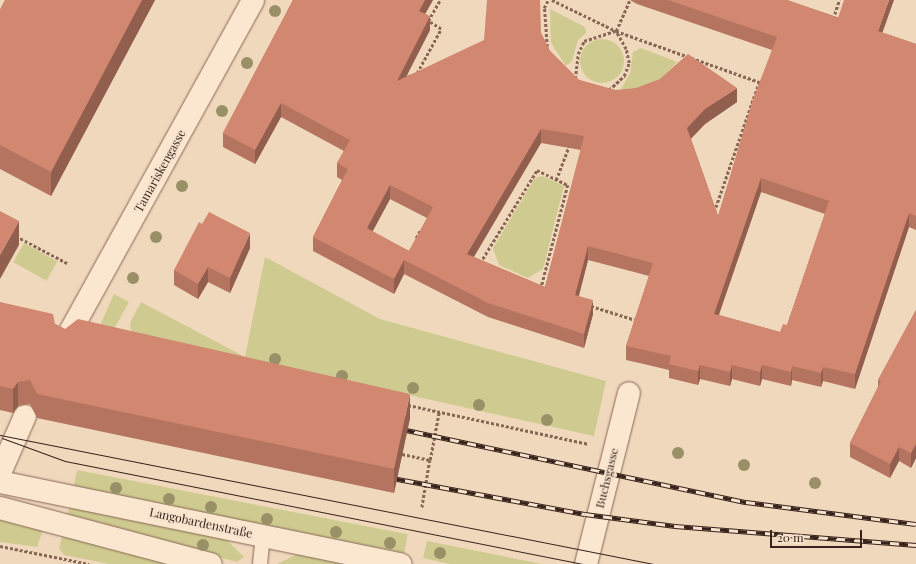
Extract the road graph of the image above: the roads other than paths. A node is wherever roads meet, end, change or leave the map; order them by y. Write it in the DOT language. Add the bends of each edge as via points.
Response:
graph roads {
  1 [pos="253,0"];
  2 [pos="66,341"];
  3 [pos="629,393"];
  4 [pos="25,416"];
  5 [pos="0,473"];
  6 [pos="0,482"];
  7 [pos="0,508"];
  8 [pos="263,536"];
  9 [pos="211,564"];
  10 [pos="260,564"];
  11 [pos="401,564"];
  12 [pos="586,564"];
  1 -- 2 [label="street, Tamariskengasse"];
  3 -- 12 [label="street, Buchsgasse"];
  4 -- 5 [label="street"];
  6 -- 8 [label="street, Langobardenstraße"];
  7 -- 9 [label="street"];
  8 -- 10 [label="lane"];
  8 -- 11 [label="street, Langobardenstraße"];
}
